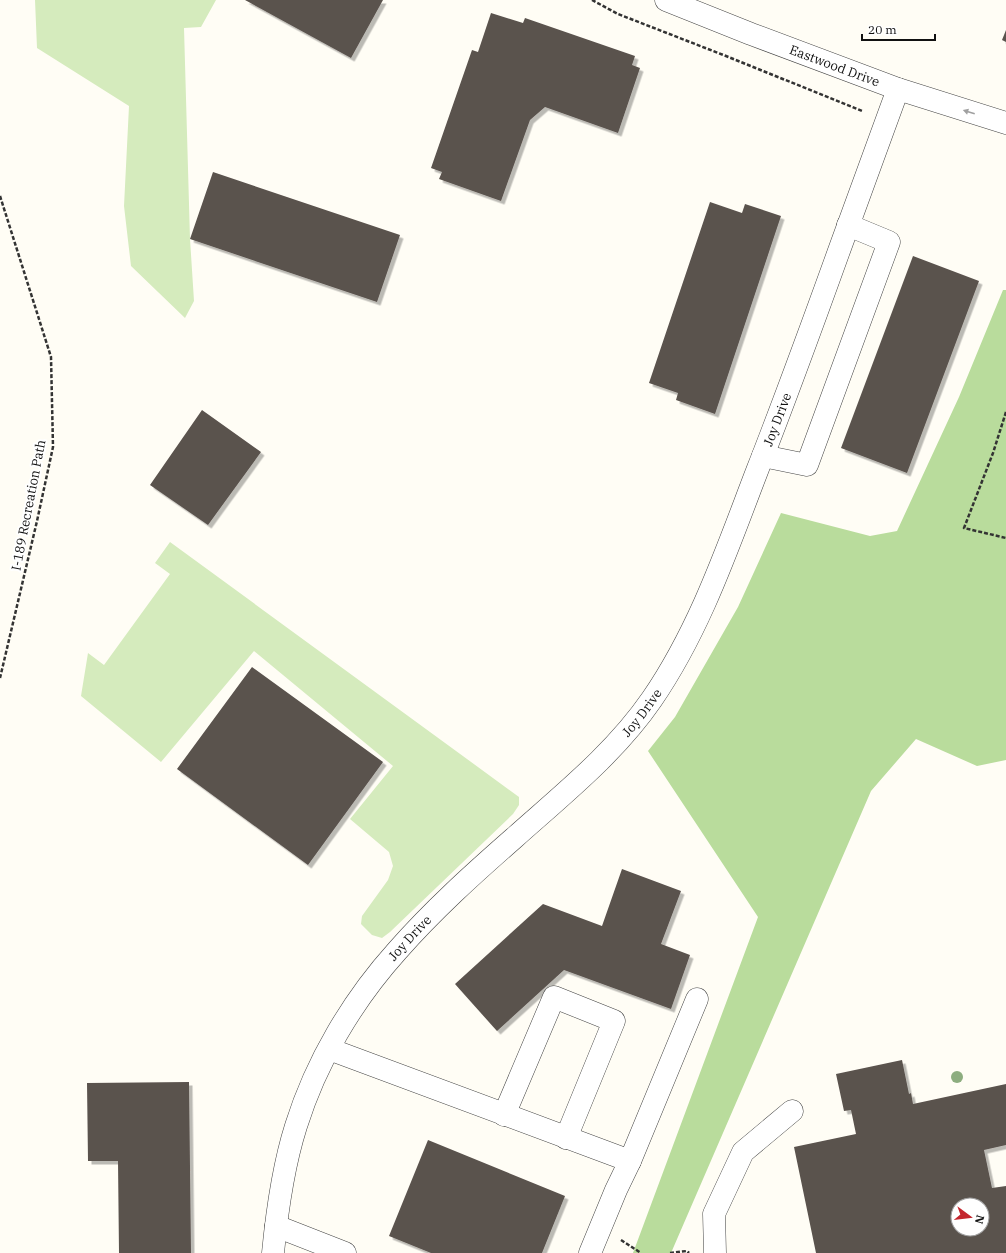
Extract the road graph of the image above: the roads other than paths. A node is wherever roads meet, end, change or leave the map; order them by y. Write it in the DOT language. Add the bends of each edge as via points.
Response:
graph roads {
  1 [pos="666,0"];
  2 [pos="898,89"];
  3 [pos="1006,123"];
  4 [pos="848,225"];
  5 [pos="763,456"];
  6 [pos="697,999"];
  7 [pos="329,1049"];
  8 [pos="792,1111"];
  9 [pos="504,1115"];
  10 [pos="566,1138"];
  11 [pos="630,1161"];
  12 [pos="276,1226"];
  13 [pos="273,1253"];
  14 [pos="345,1253"];
  15 [pos="590,1253"];
  16 [pos="715,1253"];
  1 -- 2 [label="street, Eastwood Drive"];
  3 -- 2 [label="street, Eastwood Drive, one-way"];
  2 -- 4 [label="street, Joy Drive"];
  4 -- 5 [label="street, Joy Drive"];
  4 -- 5 [label="street" via="889,242 806,465"];
  5 -- 7 [label="street, Joy Drive" via="692,631 652,700 624,735 593,767 474,874 396,952 344,1021"];
  6 -- 11 [label="street"];
  7 -- 9 [label="street"];
  7 -- 12 [label="street, Joy Drive" via="310,1089 287,1157"];
  8 -- 16 [label="street" via="743,1152 714,1214"];
  9 -- 10 [label="street"];
  9 -- 10 [label="street" via="554,997 614,1021"];
  10 -- 11 [label="street"];
  11 -- 15 [label="street"];
  12 -- 13 [label="street, Joy Drive"];
  12 -- 14 [label="street"];
}
